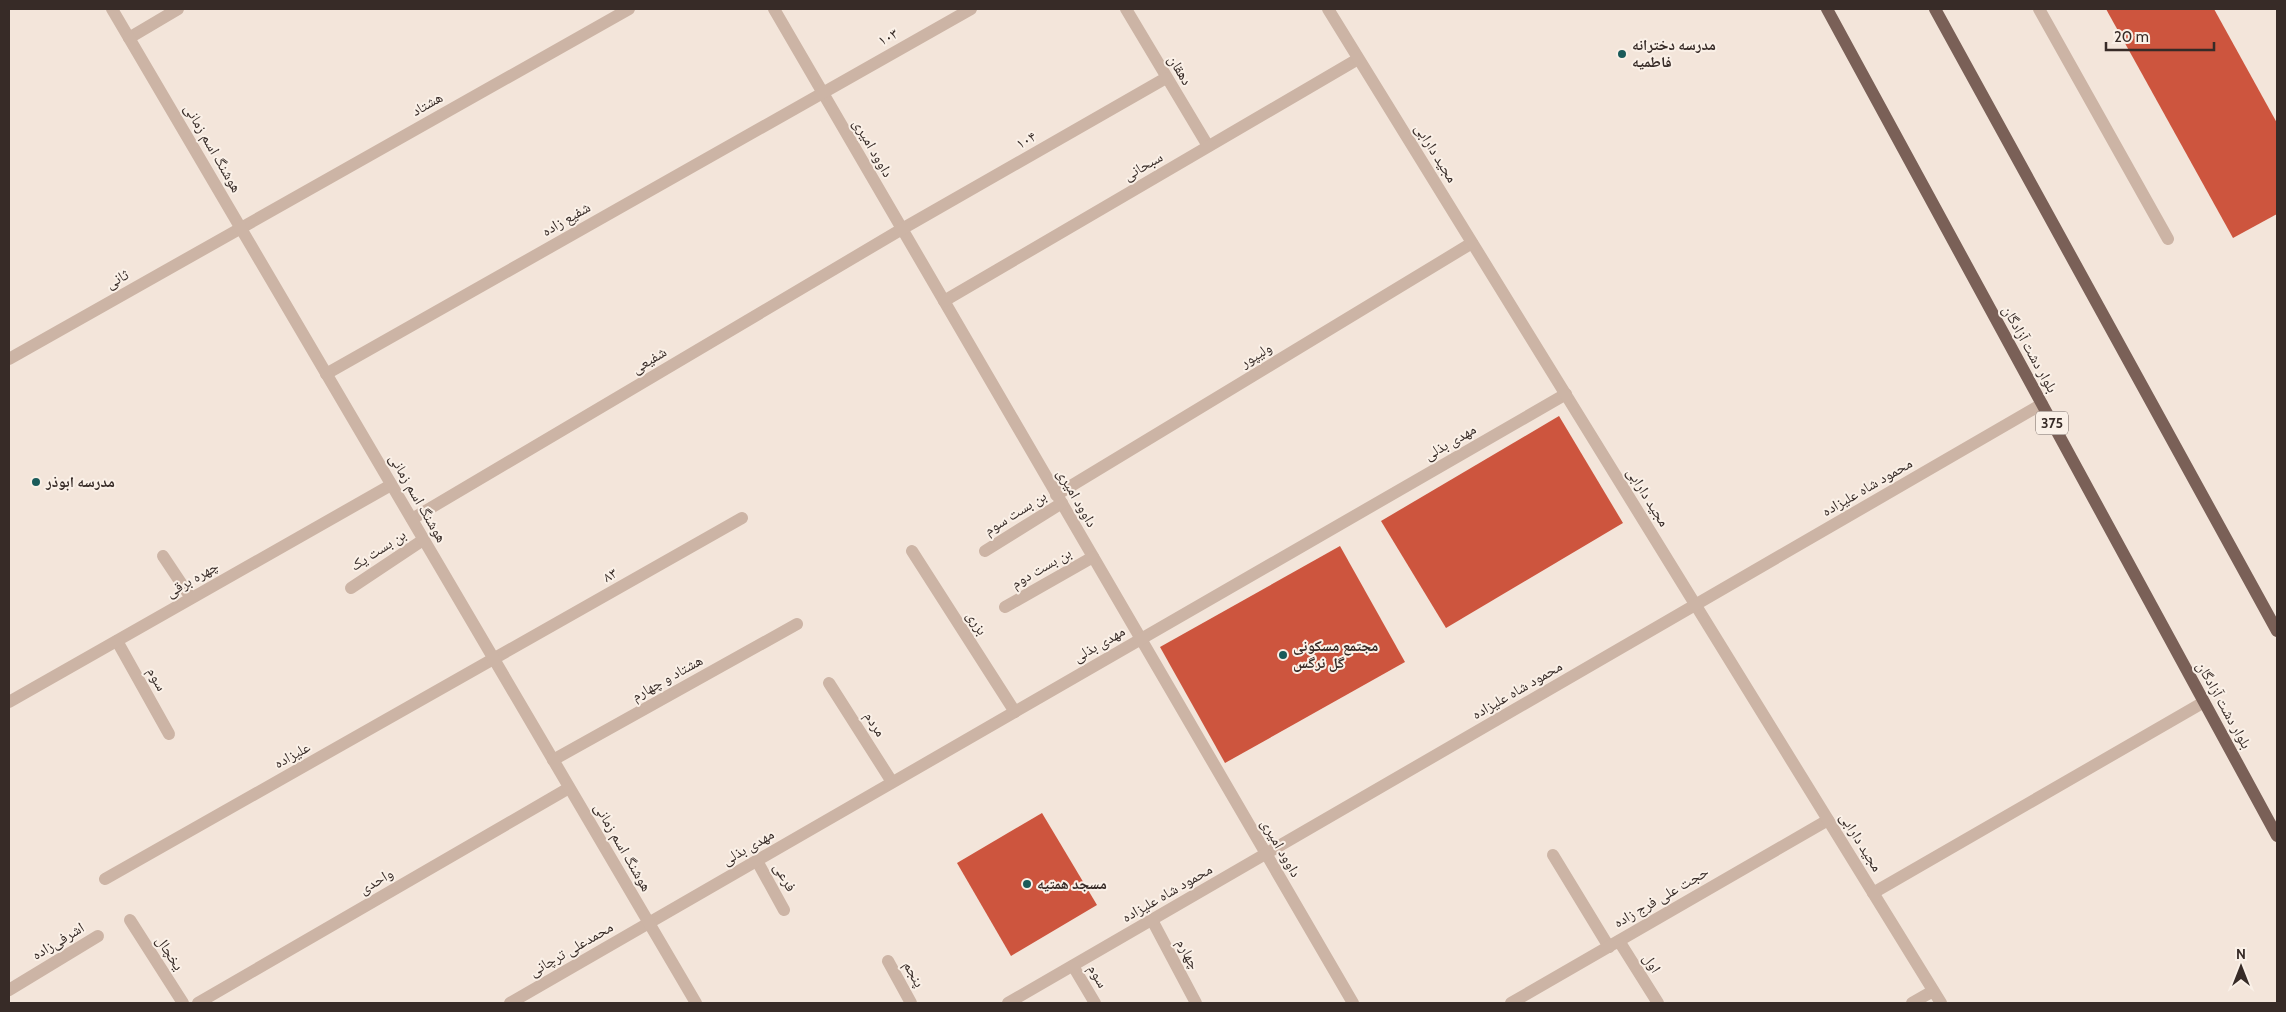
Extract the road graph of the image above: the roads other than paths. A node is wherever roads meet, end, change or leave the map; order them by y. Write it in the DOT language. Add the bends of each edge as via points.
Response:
graph roads {
  1 [pos="112,9"];
  2 [pos="178,9"];
  3 [pos="628,9"];
  4 [pos="774,9"];
  5 [pos="971,9"];
  6 [pos="1126,9"];
  7 [pos="1328,9"];
  8 [pos="1826,9"];
  9 [pos="1935,9"];
  10 [pos="2039,9"];
  11 [pos="129,38"];
  12 [pos="1358,58"];
  13 [pos="1166,78"];
  14 [pos="822,93"];
  15 [pos="1208,146"];
  16 [pos="241,228"];
  17 [pos="902,229"];
  18 [pos="2168,240"];
  19 [pos="1472,243"];
  20 [pos="944,301"];
  21 [pos="9,359"];
  22 [pos="326,374"];
  23 [pos="1566,394"];
  24 [pos="2042,404"];
  25 [pos="391,485"];
  26 [pos="1059,499"];
  27 [pos="742,518"];
  28 [pos="412,519"];
  29 [pos="424,540"];
  30 [pos="912,551"];
  31 [pos="986,551"];
  32 [pos="163,556"];
  33 [pos="1093,557"];
  34 [pos="351,588"];
  35 [pos="191,598"];
  36 [pos="1696,606"];
  37 [pos="1005,607"];
  38 [pos="797,624"];
  39 [pos="2277,631"];
  40 [pos="1140,639"];
  41 [pos="117,641"];
  42 [pos="494,659"];
  43 [pos="830,683"];
  44 [pos="9,702"];
  45 [pos="2204,702"];
  46 [pos="1015,712"];
  47 [pos="170,734"];
  48 [pos="553,760"];
  49 [pos="892,782"];
  50 [pos="569,788"];
  51 [pos="1828,820"];
  52 [pos="2277,836"];
  53 [pos="1266,854"];
  54 [pos="1553,855"];
  55 [pos="757,861"];
  56 [pos="105,879"];
  57 [pos="1873,894"];
  58 [pos="784,910"];
  59 [pos="130,920"];
  60 [pos="1152,920"];
  61 [pos="649,923"];
  62 [pos="98,936"];
  63 [pos="1614,944"];
  64 [pos="888,961"];
  65 [pos="1073,966"];
  66 [pos="9,990"];
  67 [pos="1933,991"];
  68 [pos="183,1003"];
  69 [pos="198,1003"];
  70 [pos="510,1003"];
  71 [pos="696,1003"];
  72 [pos="911,1003"];
  73 [pos="1008,1003"];
  74 [pos="1095,1003"];
  75 [pos="1196,1003"];
  76 [pos="1353,1003"];
  77 [pos="1511,1003"];
  78 [pos="1658,1003"];
  79 [pos="1912,1003"];
  80 [pos="1941,1003"];
  1 -- 11 [label="street, هوشنگ اسم زمانی"];
  2 -- 11 [label="street"];
  3 -- 16 [label="street, هشتاد"];
  4 -- 14 [label="street, داوود امیری"];
  5 -- 14 [label="street, ۱۰۳"];
  6 -- 13 [label="street, دهقان"];
  7 -- 12 [label="street, مجید دارابی"];
  8 -- 24 [label="main road, بلوار دشت آزادگان / 375"];
  9 -- 39 [label="main road"];
  10 -- 18 [label="street"];
  11 -- 16 [label="street, هوشنگ اسم زمانی"];
  12 -- 15 [label="street, سبحانی"];
  12 -- 19 [label="street, مجید دارابی"];
  13 -- 15 [label="street, دهقان"];
  13 -- 17 [label="street, ۱۰۴"];
  14 -- 17 [label="street, داوود امیری"];
  14 -- 22 [label="street, شفیع زاده"];
  15 -- 20 [label="street, سبحانی"];
  16 -- 21 [label="street, ثانی"];
  16 -- 22 [label="street, هوشنگ اسم زمانی"];
  17 -- 20 [label="street, داوود امیری"];
  17 -- 28 [label="street, شفیعی"];
  19 -- 23 [label="street, مجید دارابی"];
  19 -- 26 [label="street, ولیپور"];
  20 -- 26 [label="street, داوود امیری"];
  22 -- 25 [label="street, هوشنگ اسم زمانی"];
  23 -- 36 [label="street, مجید دارابی"];
  23 -- 40 [label="street, مهدی بذلی"];
  24 -- 36 [label="street, محمود شاه علیزاده"];
  24 -- 45 [label="main road, بلوار دشت آزادگان / 375"];
  25 -- 28 [label="street, هوشنگ اسم زمانی"];
  25 -- 35 [label="street, چهره برقی"];
  26 -- 31 [label="street, بن بست سوم"];
  26 -- 33 [label="street, داوود امیری"];
  27 -- 42 [label="street, ۸۳"];
  28 -- 29 [label="street, هوشنگ اسم زمانی"];
  29 -- 34 [label="street, بن بست یک"];
  29 -- 42 [label="street, هوشنگ اسم زمانی"];
  30 -- 46 [label="street, بزری"];
  32 -- 35 [label="street"];
  33 -- 37 [label="street, بن بست دوم"];
  33 -- 40 [label="street, داوود امیری"];
  35 -- 41 [label="street, چهره برقی"];
  36 -- 51 [label="street, مجید دارابی"];
  36 -- 53 [label="street, محمود شاه علیزاده"];
  38 -- 48 [label="street, هشتاد و چهارم"];
  40 -- 46 [label="street, مهدی بذلی"];
  40 -- 53 [label="street, داوود امیری"];
  41 -- 44 [label="street, چهره برقی"];
  41 -- 47 [label="street, سوم"];
  42 -- 48 [label="street, هوشنگ اسم زمانی"];
  42 -- 56 [label="street, علیزاده"];
  43 -- 49 [label="street, مردم"];
  45 -- 52 [label="main road, بلوار دشت آزادگان / 375"];
  45 -- 57 [label="street"];
  46 -- 49 [label="street, مهدی بذلی"];
  48 -- 50 [label="street, هوشنگ اسم زمانی"];
  49 -- 55 [label="street, مهدی بذلی"];
  50 -- 61 [label="street, هوشنگ اسم زمانی"];
  50 -- 69 [label="street, واحدی"];
  51 -- 57 [label="street, مجید دارابی"];
  51 -- 63 [label="street, حجت علی فرج زاده"];
  53 -- 60 [label="street, محمود شاه علیزاده"];
  53 -- 76 [label="street, داوود امیری"];
  54 -- 63 [label="street, اول"];
  55 -- 58 [label="street, فرعی"];
  55 -- 61 [label="street, مهدی بذلی"];
  57 -- 67 [label="street, مجید دارابی"];
  59 -- 68 [label="street, یخچال"];
  60 -- 65 [label="street, محمود شاه علیزاده"];
  60 -- 75 [label="street, چهارم"];
  61 -- 70 [label="street, محمدعلی ترچانی"];
  61 -- 71 [label="street, هوشنگ اسم زمانی"];
  62 -- 66 [label="street, اشرفی‌زاده"];
  63 -- 77 [label="street, حجت علی فرج زاده"];
  63 -- 78 [label="street, اول"];
  64 -- 72 [label="street, پنجم"];
  65 -- 73 [label="street, محمود شاه علیزاده"];
  65 -- 74 [label="street, سوم"];
  67 -- 79 [label="street"];
  67 -- 80 [label="street, مجید دارابی"];
}
